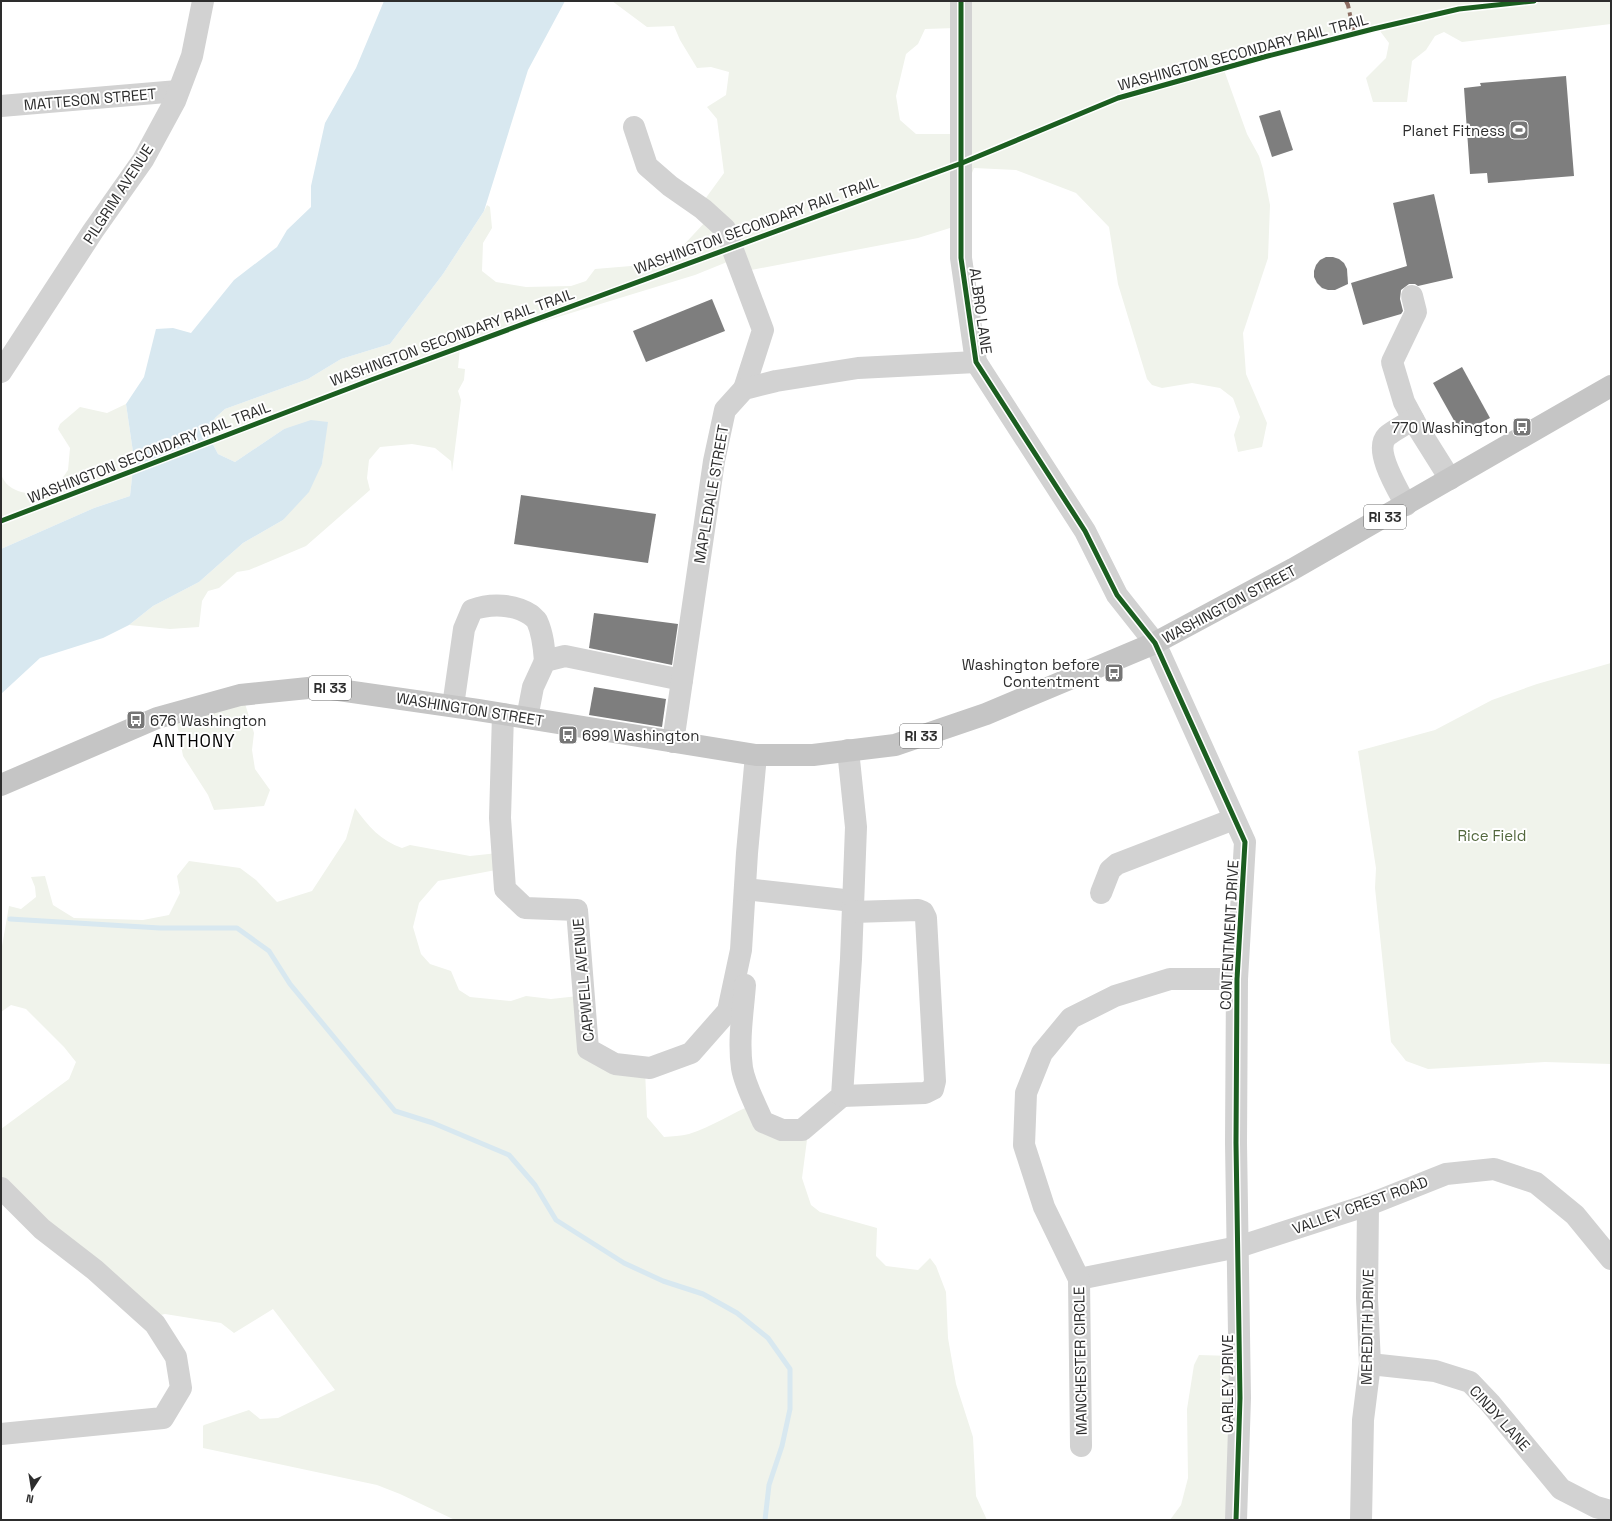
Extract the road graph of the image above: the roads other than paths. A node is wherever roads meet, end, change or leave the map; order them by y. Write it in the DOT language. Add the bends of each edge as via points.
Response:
graph roads {
  1 [pos="203,1"];
  2 [pos="961,1"];
  3 [pos="178,91"];
  4 [pos="1,106"];
  5 [pos="634,127"];
  6 [pos="1412,296"];
  7 [pos="976,362"];
  8 [pos="1,372"];
  9 [pos="1611,386"];
  10 [pos="744,389"];
  11 [pos="1413,419"];
  12 [pos="1450,479"];
  13 [pos="1406,505"];
  14 [pos="1155,643"];
  15 [pos="545,661"];
  16 [pos="682,680"];
  17 [pos="453,706"];
  18 [pos="503,714"];
  19 [pos="527,718"];
  20 [pos="673,742"];
  21 [pos="848,750"];
  22 [pos="756,755"];
  23 [pos="1,785"];
  24 [pos="1234,819"];
  25 [pos="745,889"];
  26 [pos="1101,893"];
  27 [pos="853,906"];
  28 [pos="741,950"];
  29 [pos="1237,979"];
  30 [pos="842,1096"];
  31 [pos="1,1188"];
  32 [pos="1368,1205"];
  33 [pos="1238,1247"];
  34 [pos="1611,1259"];
  35 [pos="1079,1279"];
  36 [pos="1370,1364"];
  37 [pos="1,1434"];
  38 [pos="1080,1446"];
  39 [pos="1611,1511"];
  40 [pos="1236,1520"];
  41 [pos="1361,1520"];
  1 -- 3 [label="street, PILGRIM AVENUE" via="192,56"];
  2 -- 7 [label="street, ALBRO LANE" via="961,258"];
  3 -- 4 [label="street, MATTESON STREET"];
  3 -- 8 [label="street, PILGRIM AVENUE" via="142,160"];
  5 -- 10 [label="street" via="647,166 670,186 703,208 725,229 762,330"];
  6 -- 11 [label="street" via="1416,312 1392,362 1404,402"];
  7 -- 10 [label="street" via="858,368 776,381"];
  7 -- 14 [label="street, ALBRO LANE" via="1085,531 1117,595"];
  9 -- 12 [label="main road, WASHINGTON STREET / RI 33"];
  10 -- 16 [label="street, MAPLEDALE STREET" via="725,410 714,461"];
  11 -- 12 [label="street"];
  11 -- 13 [label="street" via="1386,437 1382,448 1386,465"];
  12 -- 13 [label="main road, WASHINGTON STREET / RI 33"];
  13 -- 14 [label="main road, WASHINGTON STREET / RI 33"];
  14 -- 21 [label="main road, WASHINGTON STREET / RI 33" via="986,714 895,745"];
  14 -- 24 [label="street, CONTENTMENT DRIVE"];
  15 -- 16 [label="street" via="566,656"];
  15 -- 17 [label="street" via="537,620 522,609 503,605 482,606 472,610 464,629"];
  15 -- 19 [label="street" via="533,687"];
  16 -- 20 [label="street, MAPLEDALE STREET"];
  17 -- 18 [label="main road, WASHINGTON STREET / RI 33"];
  17 -- 23 [label="main road, WASHINGTON STREET / RI 33" via="318,687 240,694 157,718"];
  18 -- 19 [label="main road, WASHINGTON STREET / RI 33"];
  18 -- 28 [label="street, CAPWELL AVENUE" via="500,818 505,889 525,908 577,910 588,1049 616,1064 650,1068 691,1052 728,1011"];
  19 -- 20 [label="main road, WASHINGTON STREET / RI 33"];
  20 -- 22 [label="main road, WASHINGTON STREET / RI 33"];
  21 -- 22 [label="main road, WASHINGTON STREET / RI 33" via="813,755"];
  21 -- 27 [label="street" via="856,827"];
  22 -- 25 [label="street, CAPWELL AVENUE"];
  24 -- 26 [label="street" via="1117,864 1110,870"];
  24 -- 29 [label="street, CONTENTMENT DRIVE" via="1245,842"];
  25 -- 27 [label="street"];
  25 -- 28 [label="street, CAPWELL AVENUE"];
  27 -- 30 [label="street"];
  27 -- 30 [label="street" via="918,910 923,912 926,918 935,1081 933,1089 925,1093"];
  28 -- 30 [label="street" via="747,969 741,1034 742,1069 763,1122 782,1130 802,1130"];
  29 -- 33 [label="street, CONTENTMENT DRIVE"];
  29 -- 35 [label="street, MANCHESTER CIRCLE" via="1170,979 1115,996 1071,1018 1042,1053 1026,1093 1024,1145 1044,1207"];
  31 -- 37 [label="street" via="42,1229 95,1270 155,1324 176,1357 181,1388 163,1418"];
  32 -- 33 [label="street, VALLEY CREST ROAD"];
  32 -- 34 [label="street, VALLEY CREST ROAD" via="1446,1174 1494,1169 1536,1183 1575,1215"];
  32 -- 36 [label="street, MEREDITH DRIVE"];
  33 -- 35 [label="street, VALLEY CREST ROAD"];
  33 -- 40 [label="street, CARLEY DRIVE" via="1240,1398"];
  35 -- 38 [label="street, MANCHESTER CIRCLE"];
  36 -- 39 [label="street, CINDY LANE" via="1435,1371 1470,1382 1561,1489 1596,1507"];
  36 -- 41 [label="street, MEREDITH DRIVE" via="1362,1420"];
}
